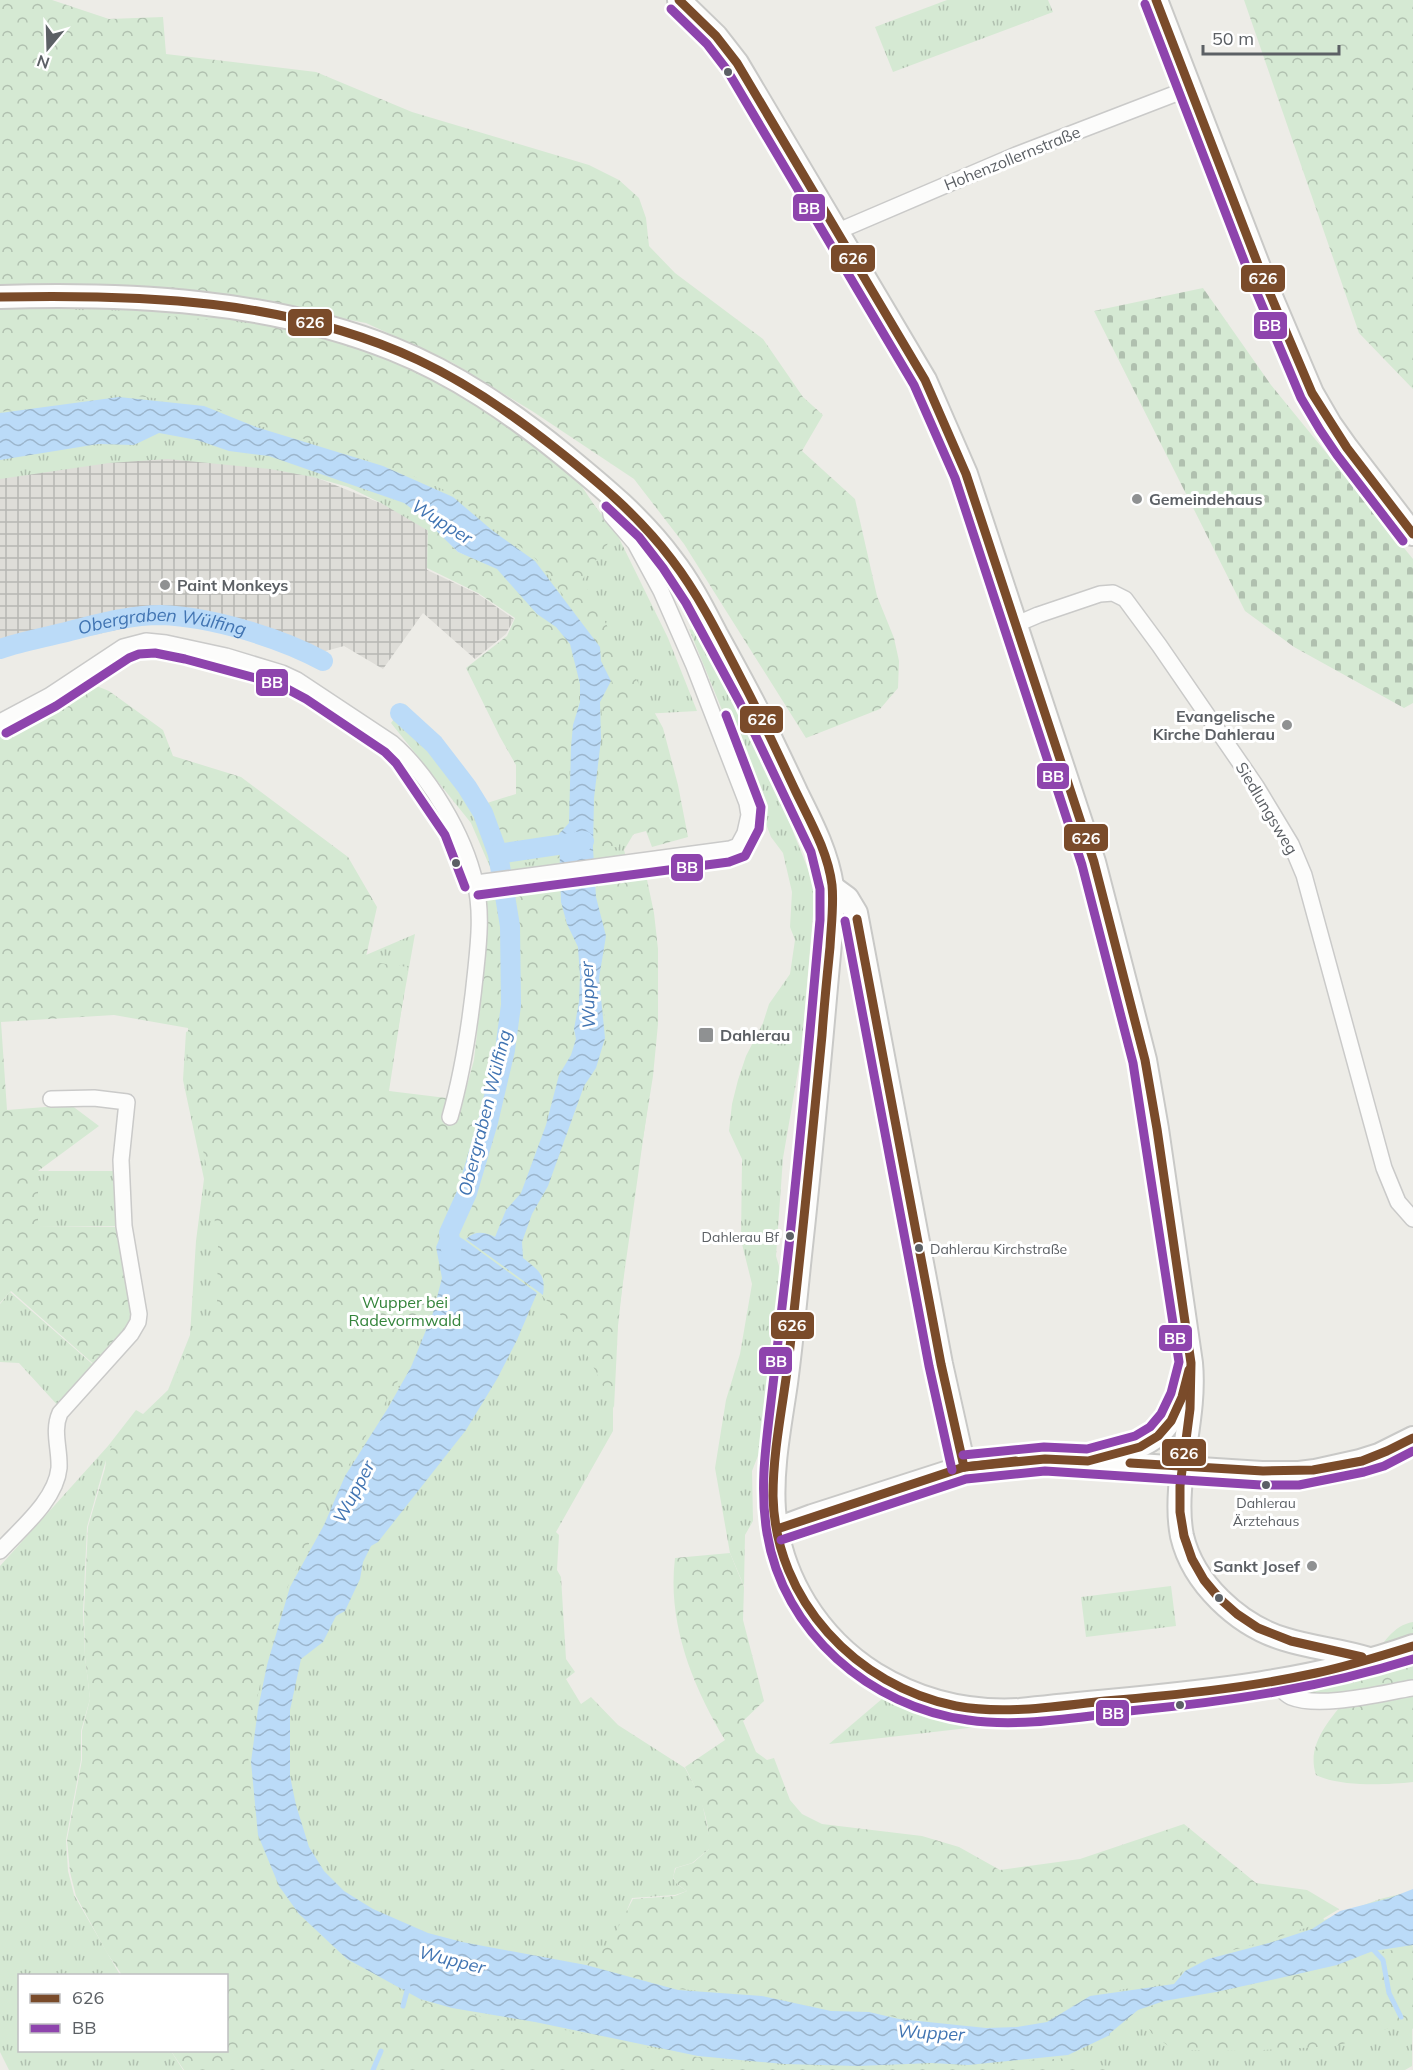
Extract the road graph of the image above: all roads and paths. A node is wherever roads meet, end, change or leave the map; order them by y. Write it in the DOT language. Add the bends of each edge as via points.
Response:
graph roads {
  1 [pos="1156,0"];
  2 [pos="688,5"];
  3 [pos="1190,88"];
  4 [pos="836,232"];
  5 [pos="0,297"];
  6 [pos="614,498"];
  7 [pos="1413,534"];
  8 [pos="1017,624"];
  9 [pos="0,722"];
  10 [pos="481,882"];
  11 [pos="832,887"];
  12 [pos="51,1100"];
  13 [pos="450,1117"];
  14 [pos="1413,1219"];
  15 [pos="1191,1363"];
  16 [pos="1413,1438"];
  17 [pos="1088,1461"];
  18 [pos="964,1467"];
  19 [pos="1182,1467"];
  20 [pos="777,1529"];
  21 [pos="0,1551"];
  22 [pos="1413,1646"];
  23 [pos="1371,1660"];
  24 [pos="1274,1682"];
  25 [pos="1413,1688"];
  1 -- 3 [label="main road"];
  2 -- 4 [label="main road" via="736,63"];
  3 -- 4 [label="street, Hohenzollernstraße"];
  3 -- 7 [label="main road" via="1312,393 1347,448"];
  4 -- 8 [label="main road" via="938,407 966,474"];
  5 -- 6 [label="main road" via="198,302 323,326 363,339 406,355 486,397"];
  6 -- 10 [label="street" via="611,515 643,555 675,620 735,770 749,814 743,838 732,849"];
  6 -- 11 [label="main road" via="648,529 696,597 751,698 809,819 822,848"];
  8 -- 14 [label="street, Siedlungsweg" via="1100,594 1113,593 1125,599 1249,776 1291,844 1304,875 1384,1168 1398,1202"];
  8 -- 15 [label="main road" via="1094,862 1145,1060"];
  9 -- 10 [label="street" via="136,642 188,647 282,673 312,689 405,755 456,829"];
  10 -- 13 [label="street" via="473,1001"];
  11 -- 18 [label="main road" via="847,898 856,913"];
  11 -- 20 [label="main road" via="802,1243 775,1464"];
  12 -- 21 [label="street" via="94,1098 127,1102 121,1160 124,1226 139,1314 131,1334 60,1413 55,1484 46,1500"];
  15 -- 17 [label="main road" via="1176,1410 1158,1436 1129,1450"];
  15 -- 19 [label="main road" via="1192,1392"];
  16 -- 19 [label="main road" via="1360,1461 1315,1471 1262,1473"];
  17 -- 18 [label="main road" via="1045,1460"];
  17 -- 19 [label="main road"];
  18 -- 20 [label="main road"];
  19 -- 23 [label="main road" via="1180,1526 1191,1559 1218,1598 1265,1632"];
  20 -- 24 [label="main road" via="797,1589 831,1639 865,1668 925,1699 967,1708 1009,1710"];
  22 -- 23 [label="main road"];
  23 -- 24 [label="main road"];
  24 -- 25 [label="street" via="1289,1696 1317,1701"];
}
